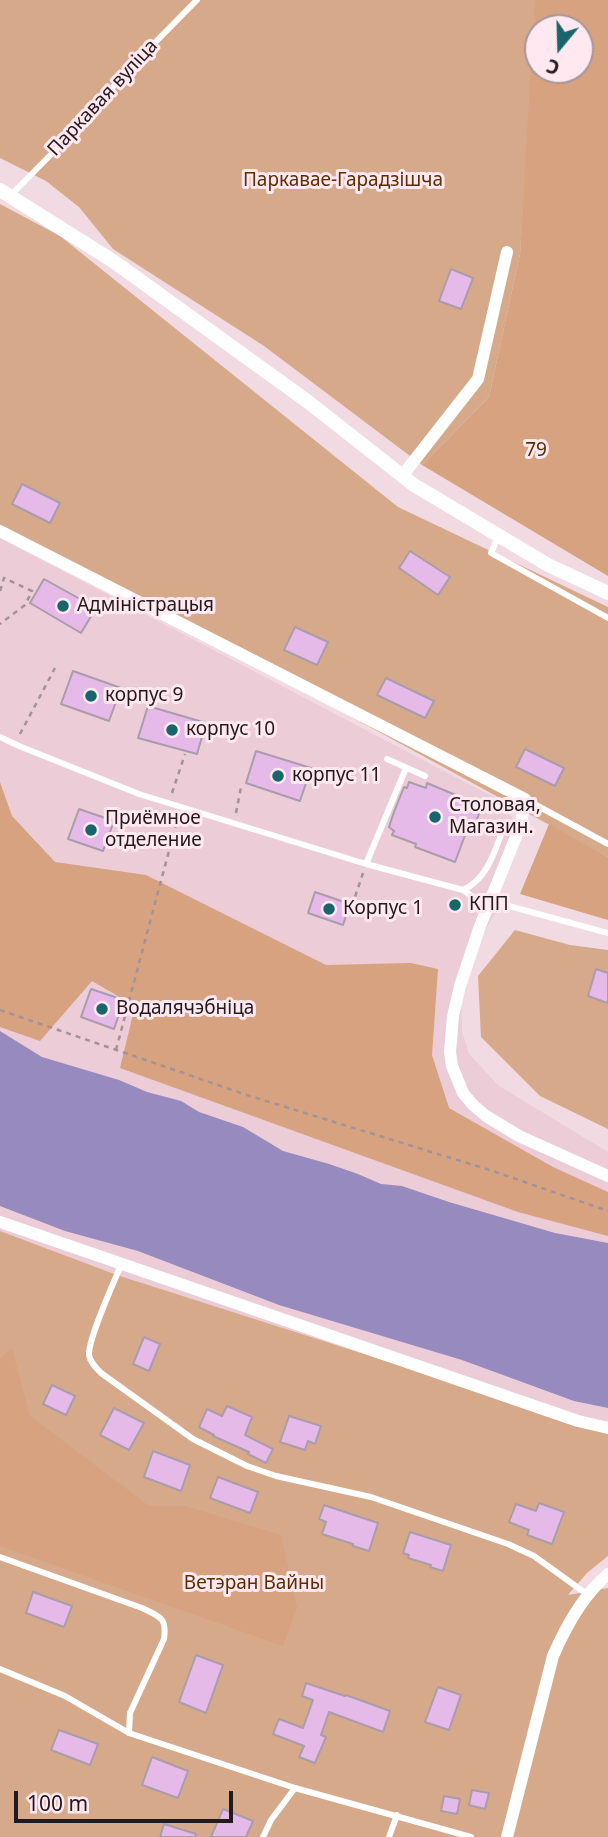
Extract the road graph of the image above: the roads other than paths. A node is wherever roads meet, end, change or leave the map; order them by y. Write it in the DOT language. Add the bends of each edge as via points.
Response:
graph roads {
  1 [pos="197,0"];
  2 [pos="5,193"];
  3 [pos="508,252"];
  4 [pos="402,476"];
  5 [pos="0,531"];
  6 [pos="499,536"];
  7 [pos="608,593"];
  8 [pos="608,618"];
  9 [pos="0,737"];
  10 [pos="387,759"];
  11 [pos="407,768"];
  12 [pos="425,776"];
  13 [pos="526,799"];
  14 [pos="505,824"];
  15 [pos="608,844"];
  16 [pos="366,863"];
  17 [pos="463,890"];
  18 [pos="491,901"];
  19 [pos="608,933"];
  20 [pos="608,1176"];
  21 [pos="0,1222"];
  22 [pos="121,1263"];
  23 [pos="608,1429"];
  24 [pos="0,1557"];
  25 [pos="608,1574"];
  26 [pos="588,1595"];
  27 [pos="0,1669"];
  28 [pos="129,1733"];
  29 [pos="295,1788"];
  30 [pos="397,1815"];
  31 [pos="263,1837"];
  32 [pos="389,1837"];
  33 [pos="471,1837"];
  34 [pos="507,1837"];
  1 -- 2 [label="lane, Паркавая вуліца" via="79,126"];
  2 -- 4 [label="street" via="113,261"];
  3 -- 4 [label="street" via="478,379"];
  4 -- 6 [label="street"];
  5 -- 13 [label="street"];
  6 -- 7 [label="street"];
  6 -- 8 [label="lane" via="491,553"];
  9 -- 16 [label="lane" via="139,794"];
  10 -- 11 [label="lane"];
  11 -- 12 [label="lane"];
  11 -- 16 [label="lane"];
  13 -- 15 [label="lane"];
  13 -- 18 [label="street"];
  14 -- 17 [label="lane" via="486,870 477,883"];
  16 -- 17 [label="lane"];
  17 -- 18 [label="lane" via="476,900"];
  18 -- 19 [label="lane"];
  18 -- 20 [label="street" via="453,1016 450,1052 456,1078 473,1105 503,1128"];
  21 -- 22 [label="street"];
  22 -- 23 [label="street"];
  22 -- 26 [label="lane" via="92,1340 92,1363 193,1439 276,1476 371,1497 508,1544 534,1556"];
  24 -- 28 [label="lane" via="160,1617 166,1627 164,1639 130,1713"];
  25 -- 26 [label="street"];
  26 -- 34 [label="street" via="553,1656"];
  27 -- 28 [label="lane" via="65,1696"];
  28 -- 29 [label="lane"];
  29 -- 30 [label="lane"];
  29 -- 31 [label="lane"];
  30 -- 32 [label="lane"];
  30 -- 33 [label="lane"];
}
